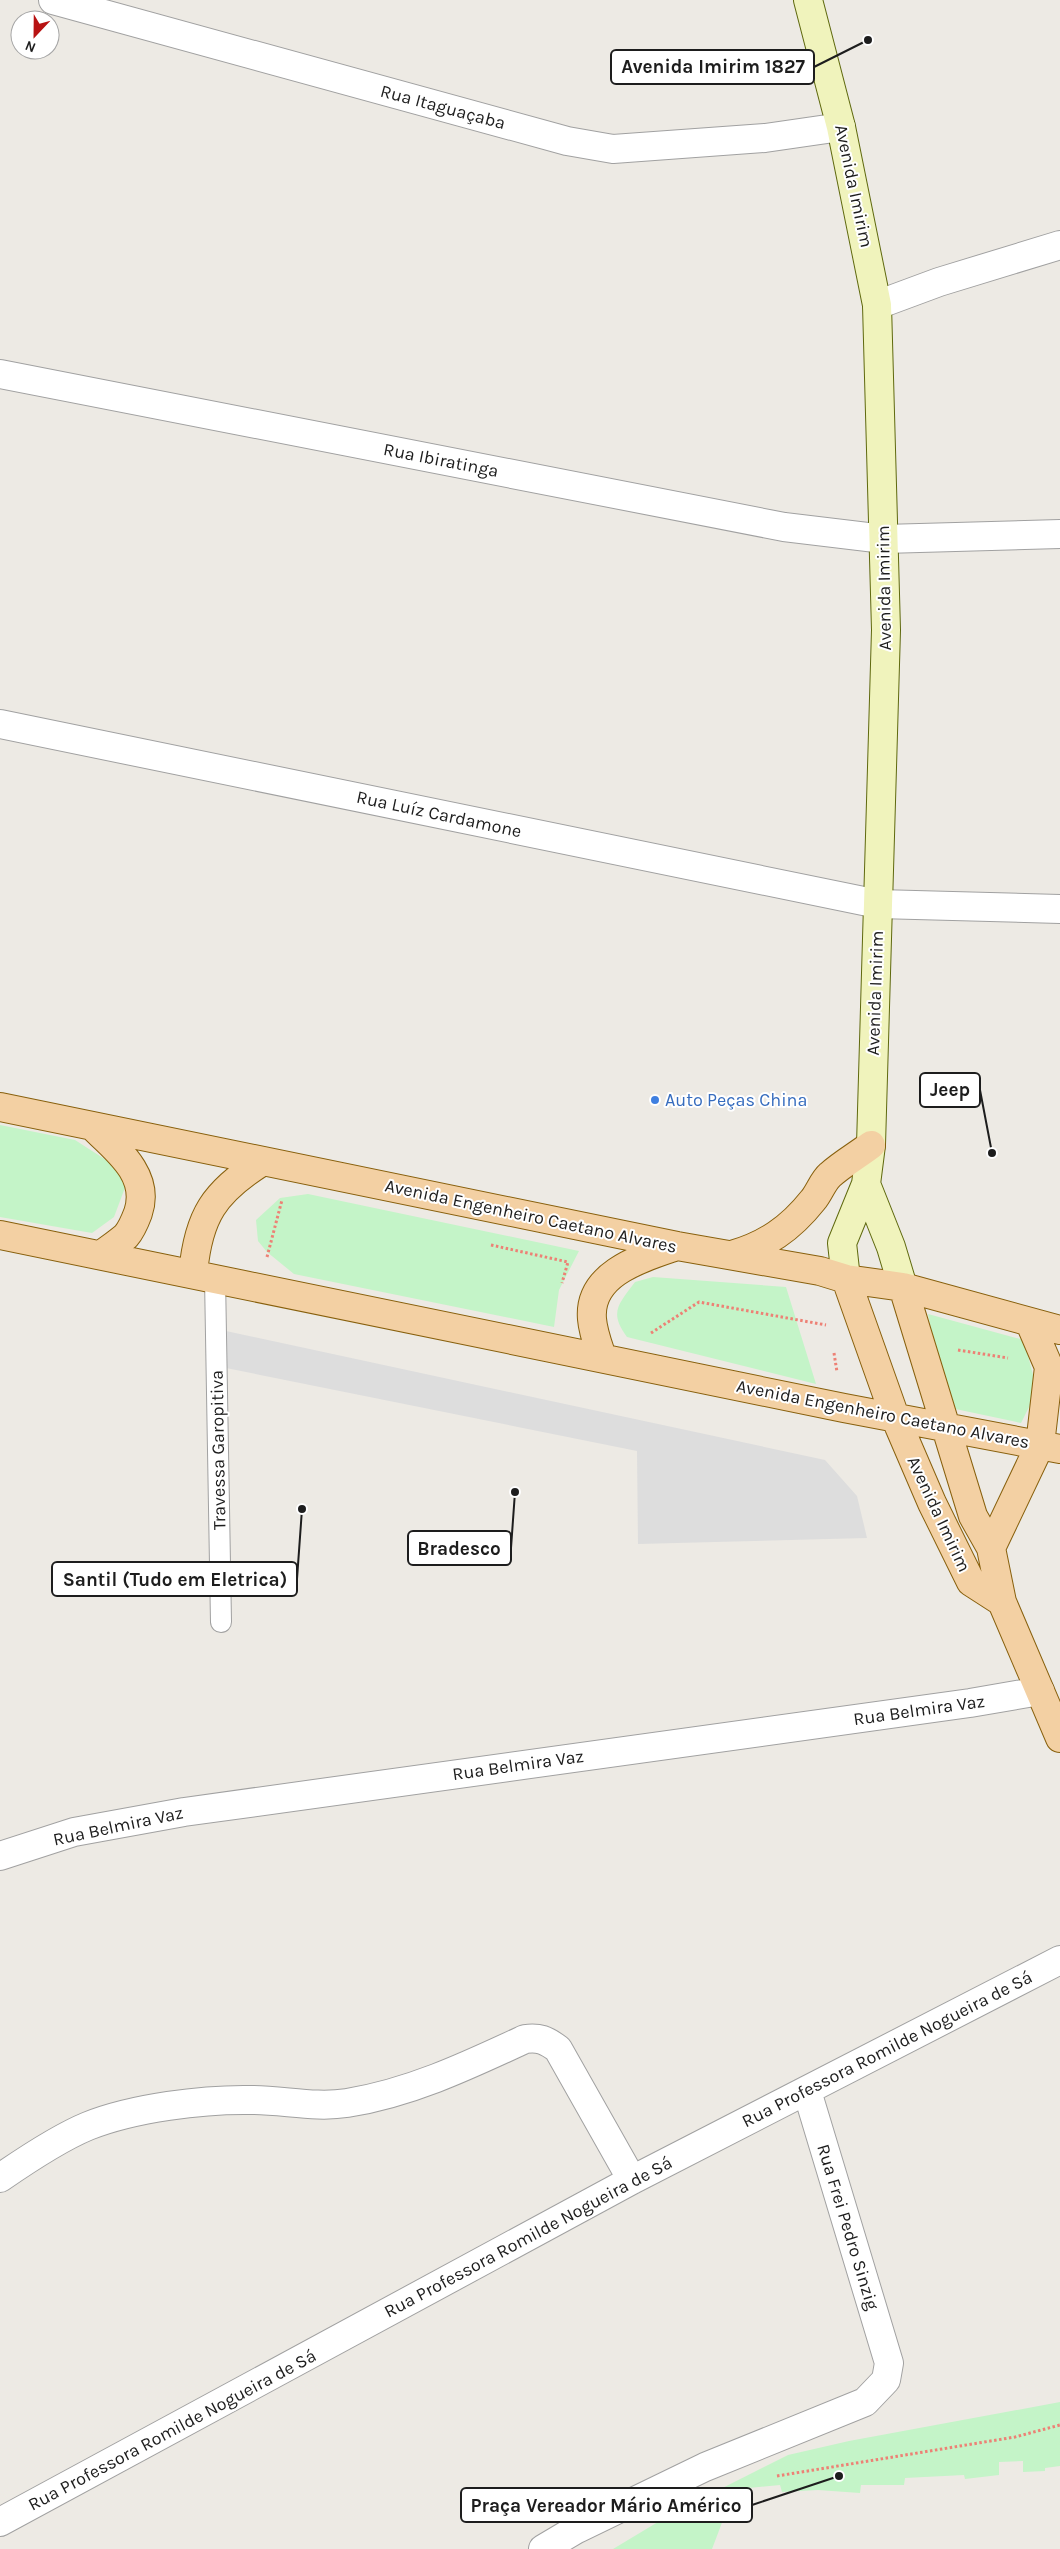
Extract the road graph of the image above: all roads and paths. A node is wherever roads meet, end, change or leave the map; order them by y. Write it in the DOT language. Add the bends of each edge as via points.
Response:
graph roads {
  1 [pos="53,0"];
  2 [pos="808,0"];
  3 [pos="842,127"];
  4 [pos="1060,245"];
  5 [pos="877,304"];
  6 [pos="0,374"];
  7 [pos="1060,534"];
  8 [pos="884,539"];
  9 [pos="0,724"];
  10 [pos="878,904"];
  11 [pos="1060,909"];
  12 [pos="0,1107"];
  13 [pos="92,1126"];
  14 [pos="871,1146"];
  15 [pos="263,1161"];
  16 [pos="866,1184"];
  17 [pos="0,1234"];
  18 [pos="676,1246"];
  19 [pos="101,1255"];
  20 [pos="730,1255"];
  21 [pos="204,1276"];
  22 [pos="846,1279"];
  23 [pos="903,1287"];
  24 [pos="1030,1323"];
  25 [pos="1060,1330"];
  26 [pos="602,1357"];
  27 [pos="895,1417"];
  28 [pos="944,1427"];
  29 [pos="1050,1447"];
  30 [pos="992,1548"];
  31 [pos="1002,1602"];
  32 [pos="221,1622"];
  33 [pos="1040,1691"];
  34 [pos="1060,1738"];
  35 [pos="0,1856"];
  36 [pos="1060,1960"];
  37 [pos="807,2091"];
  38 [pos="0,2178"];
  39 [pos="632,2180"];
  40 [pos="1060,2425"];
  41 [pos="773,2477"];
  42 [pos="0,2522"];
  43 [pos="543,2549"];
  1 -- 3 [label="street, Rua Itaguaçaba" via="567,141 614,149 765,138"];
  2 -- 3 [label="main road, Avenida Imirim"];
  3 -- 5 [label="main road, Avenida Imirim"];
  4 -- 5 [label="street"];
  5 -- 8 [label="main road, Avenida Imirim"];
  6 -- 8 [label="street, Rua Ibiratinga" via="784,527"];
  7 -- 8 [label="street, Rua Ibiratinga"];
  8 -- 10 [label="main road, Avenida Imirim" via="886,630"];
  9 -- 10 [label="street, Rua Luíz Cardamone"];
  10 -- 11 [label="street, Rua Luíz Cardamone"];
  10 -- 14 [label="main road, Avenida Imirim"];
  12 -- 13 [label="main road, Avenida Engenheiro Caetano Alvares"];
  13 -- 15 [label="main road, Avenida Engenheiro Caetano Alvares"];
  13 -- 19 [label="main road" via="129,1163 141,1189 135,1224 126,1236"];
  14 -- 16 [label="main road, Avenida Imirim"];
  14 -- 20 [label="main road" via="829,1176 796,1221 781,1233 756,1248"];
  15 -- 18 [label="main road, Avenida Engenheiro Caetano Alvares"];
  15 -- 21 [label="main road" via="234,1183 208,1212 200,1227"];
  16 -- 22 [label="main road, Avenida Imirim" via="842,1243"];
  16 -- 23 [label="main road, Avenida Imirim"];
  17 -- 19 [label="main road, Avenida Engenheiro Caetano Alvares"];
  18 -- 20 [label="main road, Avenida Engenheiro Caetano Alvares"];
  18 -- 26 [label="main road" via="632,1262 618,1270 600,1289 591,1317"];
  19 -- 21 [label="main road, Avenida Engenheiro Caetano Alvares"];
  20 -- 22 [label="main road, Avenida Engenheiro Caetano Alvares" via="820,1271"];
  21 -- 26 [label="main road, Avenida Engenheiro Caetano Alvares"];
  21 -- 32 [label="lane, Travessa Garopitiva"];
  22 -- 23 [label="main road, Avenida Engenheiro Caetano Alvares"];
  22 -- 27 [label="main road, Avenida Imirim"];
  23 -- 24 [label="main road, Avenida Engenheiro Caetano Alvares"];
  23 -- 28 [label="main road, Avenida Imirim"];
  24 -- 25 [label="main road, Avenida Engenheiro Caetano Alvares"];
  24 -- 29 [label="main road" via="1049,1367"];
  26 -- 27 [label="main road, Avenida Engenheiro Caetano Alvares"];
  27 -- 28 [label="main road, Avenida Engenheiro Caetano Alvares"];
  27 -- 31 [label="main road, Avenida Imirim" via="971,1582"];
  28 -- 29 [label="main road, Avenida Engenheiro Caetano Alvares"];
  28 -- 30 [label="main road, Avenida Imirim" via="973,1516"];
  29 -- 30 [label="main road"];
  30 -- 31 [label="main road, Avenida Imirim"];
  31 -- 33 [label="main road, Avenida Imirim"];
  33 -- 34 [label="main road, Avenida Imirim"];
  33 -- 35 [label="street, Rua Belmira Vaz" via="184,1812 74,1832"];
  36 -- 37 [label="street, Rua Professora Romilde Nogueira de Sá"];
  37 -- 39 [label="street, Rua Professora Romilde Nogueira de Sá"];
  37 -- 43 [label="street, Rua Frei Pedro Sinzig" via="890,2363 886,2380 865,2402 705,2467 575,2530"];
  38 -- 39 [label="street" via="87,2126 128,2114 183,2105 252,2100 345,2103 388,2094 452,2074 525,2039 536,2038 548,2041 558,2049"];
  39 -- 42 [label="street, Rua Professora Romilde Nogueira de Sá"];
  40 -- 41 [label="path" via="1015,2437"];
}
